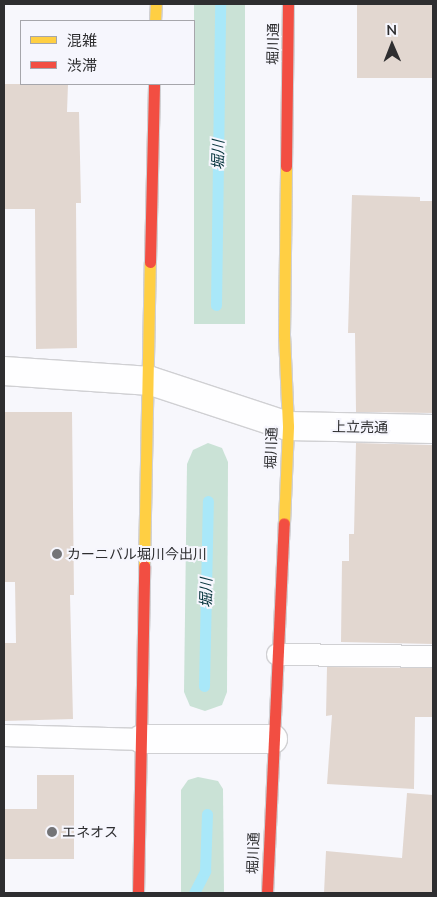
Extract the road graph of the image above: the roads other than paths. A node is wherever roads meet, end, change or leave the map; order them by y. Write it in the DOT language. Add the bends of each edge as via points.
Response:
graph roads {
  1 [pos="156,4"];
  2 [pos="288,4"];
  3 [pos="155,20"];
  4 [pos="154,85"];
  5 [pos="4,371"];
  6 [pos="151,381"];
  7 [pos="288,426"];
  8 [pos="433,429"];
  9 [pos="277,654"];
  10 [pos="433,656"];
  11 [pos="4,735"];
  12 [pos="142,739"];
  13 [pos="273,739"];
  14 [pos="138,893"];
  15 [pos="266,893"];
  1 -- 3 [label="main road"];
  2 -- 7 [label="main road, 堀川通" via="284,335"];
  4 -- 6 [label="main road"];
  5 -- 6 [label="street, 上立売通"];
  6 -- 7 [label="street, 上立売通"];
  6 -- 12 [label="main road"];
  7 -- 8 [label="street, 上立売通"];
  7 -- 9 [label="main road, 堀川通"];
  9 -- 10 [label="lane"];
  9 -- 13 [label="main road, 堀川通"];
  11 -- 12 [label="lane"];
  12 -- 13 [label="street"];
  12 -- 14 [label="main road"];
  13 -- 15 [label="main road, 堀川通"];
}
